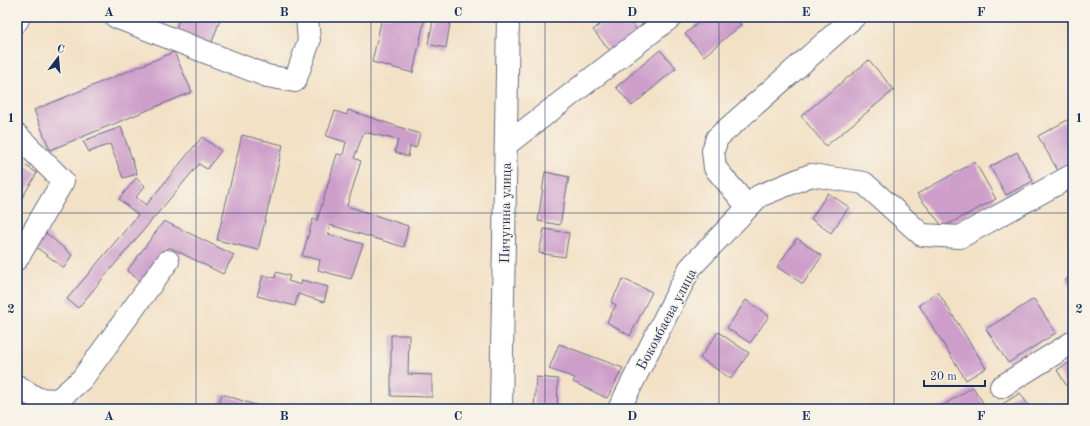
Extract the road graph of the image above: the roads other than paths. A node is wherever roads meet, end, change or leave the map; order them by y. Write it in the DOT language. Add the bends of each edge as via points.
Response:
graph roads {
  1 [pos="19,17"];
  2 [pos="116,17"];
  3 [pos="307,17"];
  4 [pos="508,17"];
  5 [pos="671,17"];
  6 [pos="854,17"];
  7 [pos="17,21"];
  8 [pos="17,135"];
  9 [pos="506,144"];
  10 [pos="1073,175"];
  11 [pos="748,207"];
  12 [pos="17,259"];
  13 [pos="168,261"];
  14 [pos="1073,342"];
  15 [pos="17,386"];
  16 [pos="1001,387"];
  17 [pos="501,409"];
  18 [pos="619,409"];
  1 -- 7 [label="street"];
  2 -- 3 [label="street" via="267,76 295,81 309,41"];
  4 -- 9 [label="street, Пичугина улица"];
  5 -- 9 [label="street"];
  6 -- 11 [label="street" via="717,138 713,151 715,168"];
  8 -- 12 [label="street" via="63,181"];
  9 -- 17 [label="street, Пичугина улица"];
  10 -- 11 [label="street, Бокомбаева улица" via="960,237 922,235 864,183 811,175 759,196"];
  11 -- 18 [label="street, Бокомбаева улица" via="690,268"];
  13 -- 15 [label="street" via="82,379 58,400 38,399"];
  14 -- 16 [label="street"];
}
